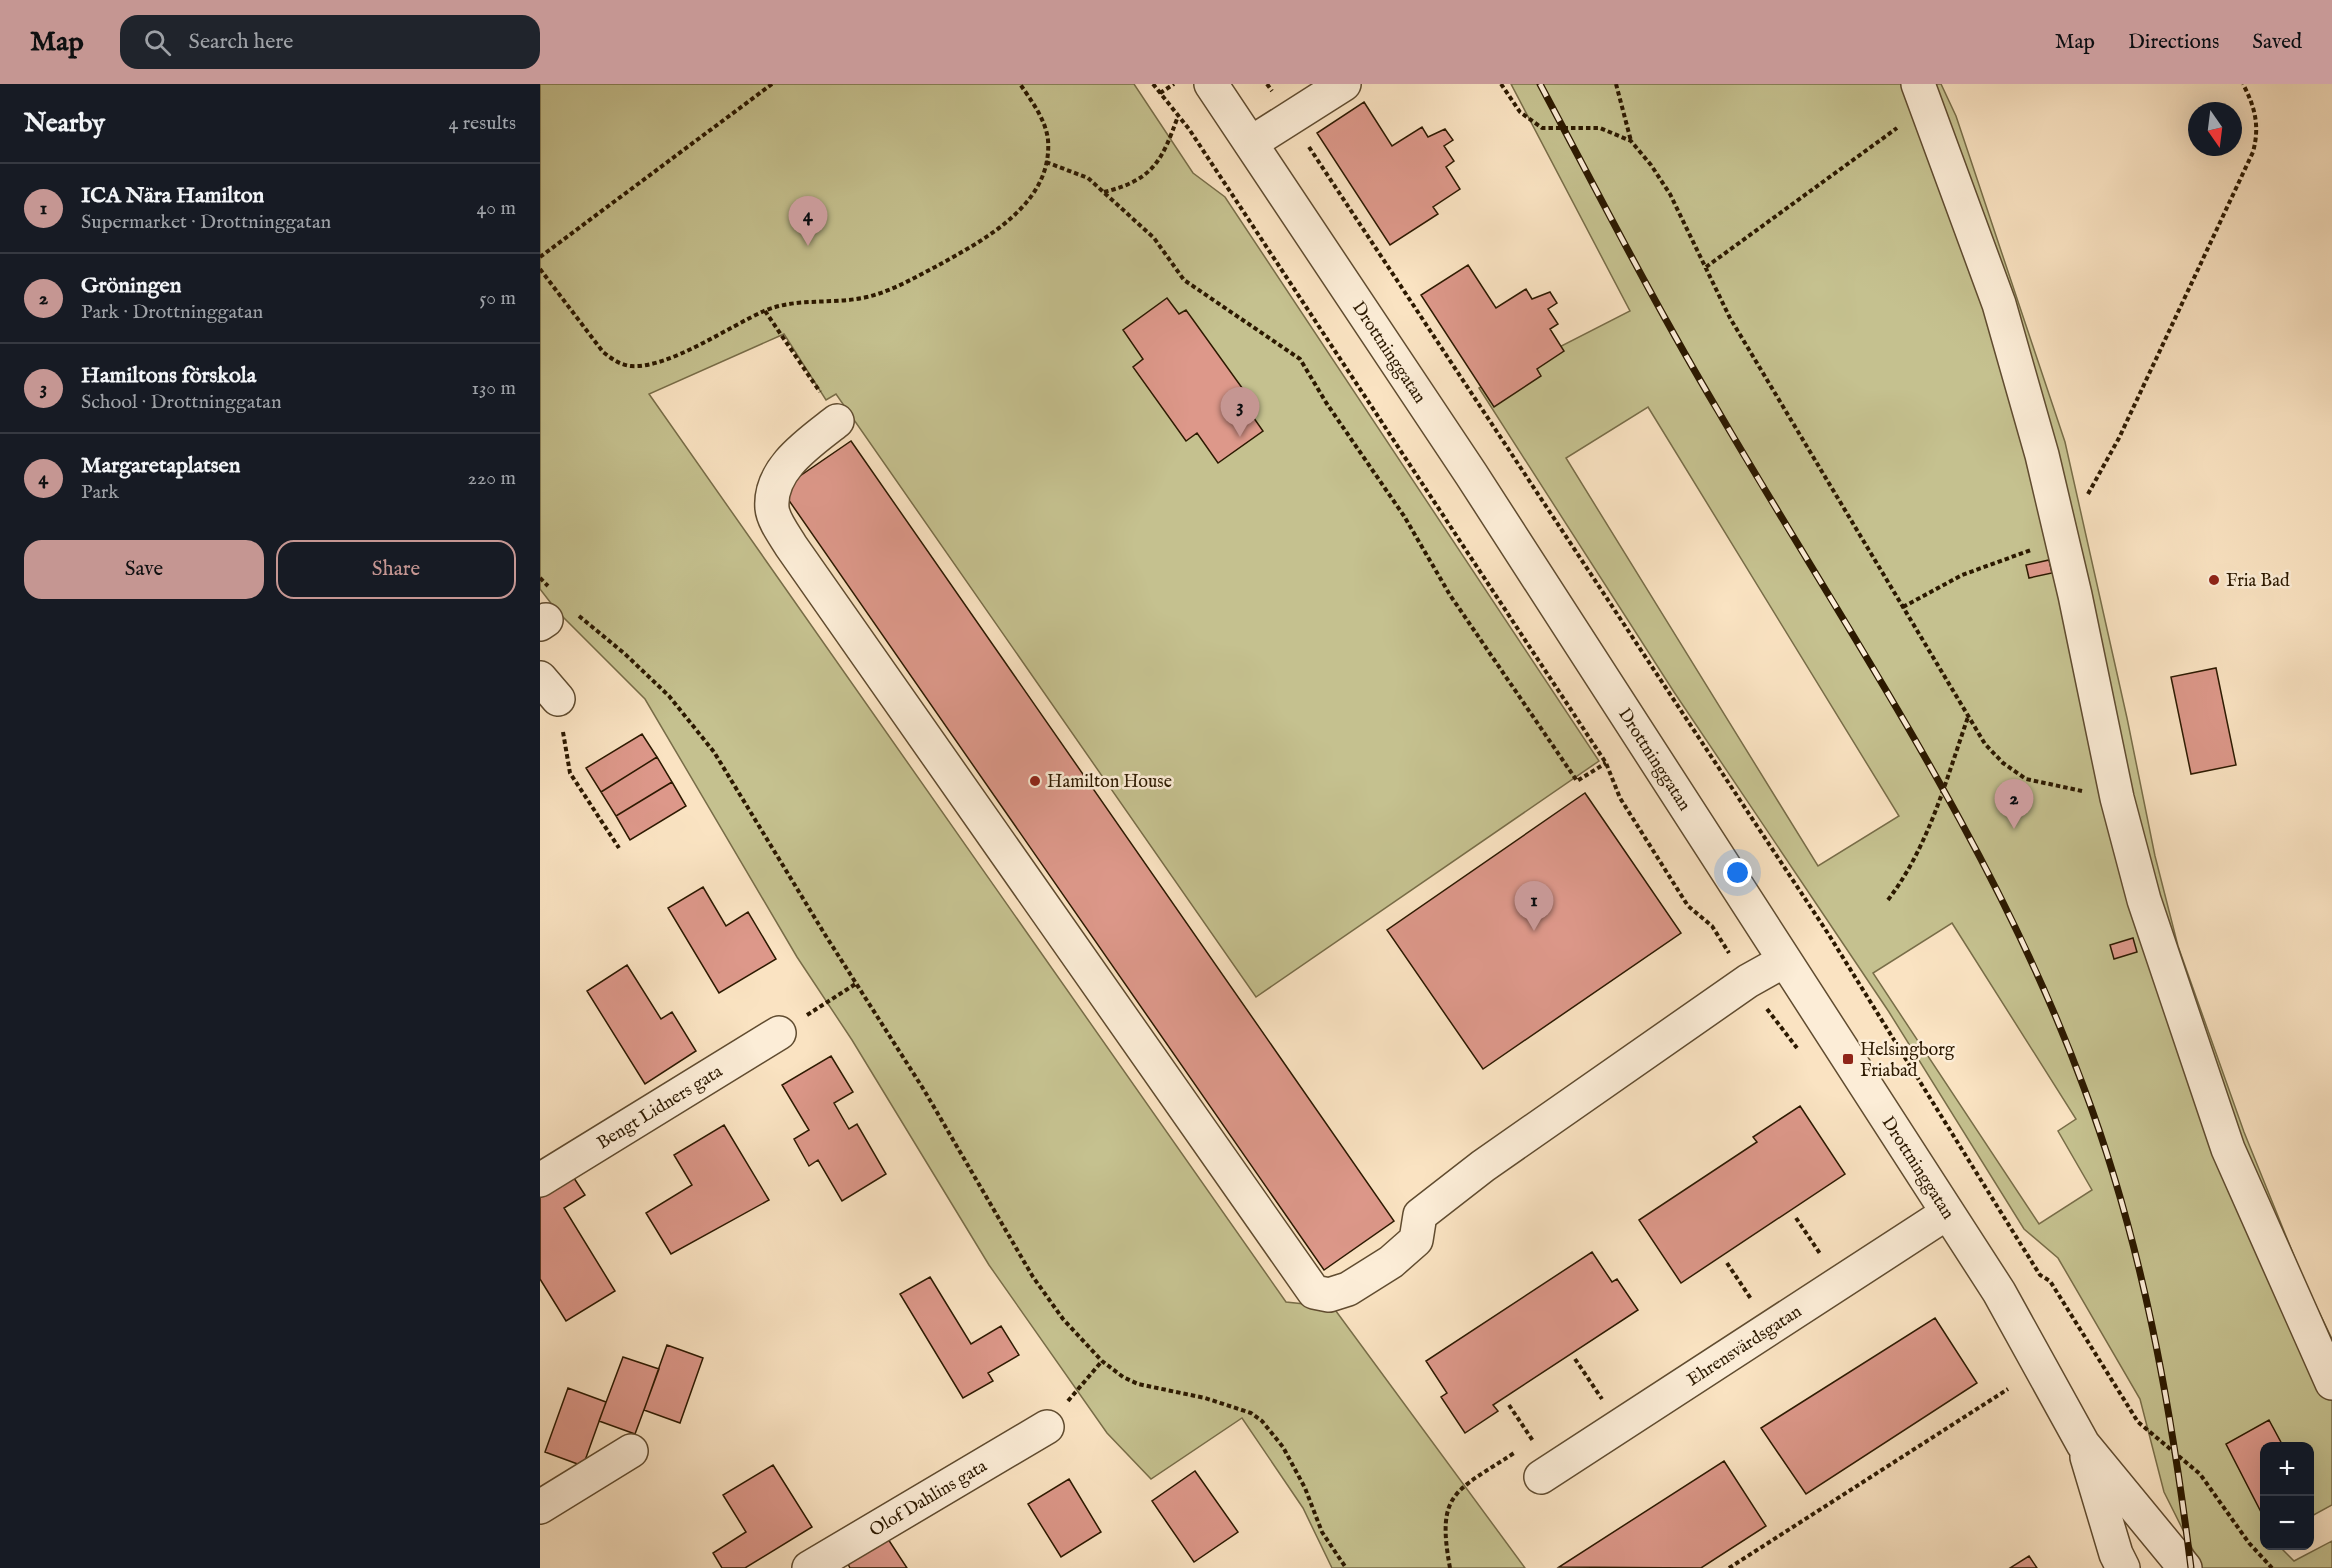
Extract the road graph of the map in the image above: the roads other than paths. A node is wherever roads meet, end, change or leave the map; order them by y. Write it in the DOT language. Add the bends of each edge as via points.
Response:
graph roads {
  1 [pos="1211,84"];
  2 [pos="1344,84"];
  3 [pos="1923,96"];
  4 [pos="1251,143"];
  5 [pos="837,421"];
  6 [pos="1784,961"];
  7 [pos="779,1033"];
  8 [pos="540,1180"];
  9 [pos="1947,1213"];
  10 [pos="2332,1383"];
  11 [pos="1047,1427"];
  12 [pos="2083,1444"];
  13 [pos="631,1451"];
  14 [pos="1540,1477"];
  15 [pos="540,1507"];
  16 [pos="809,1568"];
  17 [pos="2123,1568"];
  18 [pos="2186,1568"];
  1 -- 4 [label="street, Drottninggatan"];
  2 -- 4 [label="street"];
  3 -- 10 [label="street" via="1999,304 2042,455 2116,798 2145,900 2228,1149"];
  4 -- 6 [label="street, Drottninggatan" via="1471,474"];
  5 -- 6 [label="street" via="804,446 774,483 772,510 791,546 1314,1292 1329,1296 1348,1289 1390,1262 1416,1240 1420,1215 1483,1166 1748,981"];
  6 -- 9 [label="street, Drottninggatan"];
  7 -- 8 [label="street, Bengt Lidners gata"];
  9 -- 12 [label="street, Drottninggatan" via="1999,1292"];
  9 -- 14 [label="street, Ehrensvärdsgatan"];
  11 -- 16 [label="street, Olof Dahlins gata"];
  12 -- 17 [label="street, Drottninggatan"];
  12 -- 18 [label="street, Drottninggatan"];
  13 -- 15 [label="street"];
}
